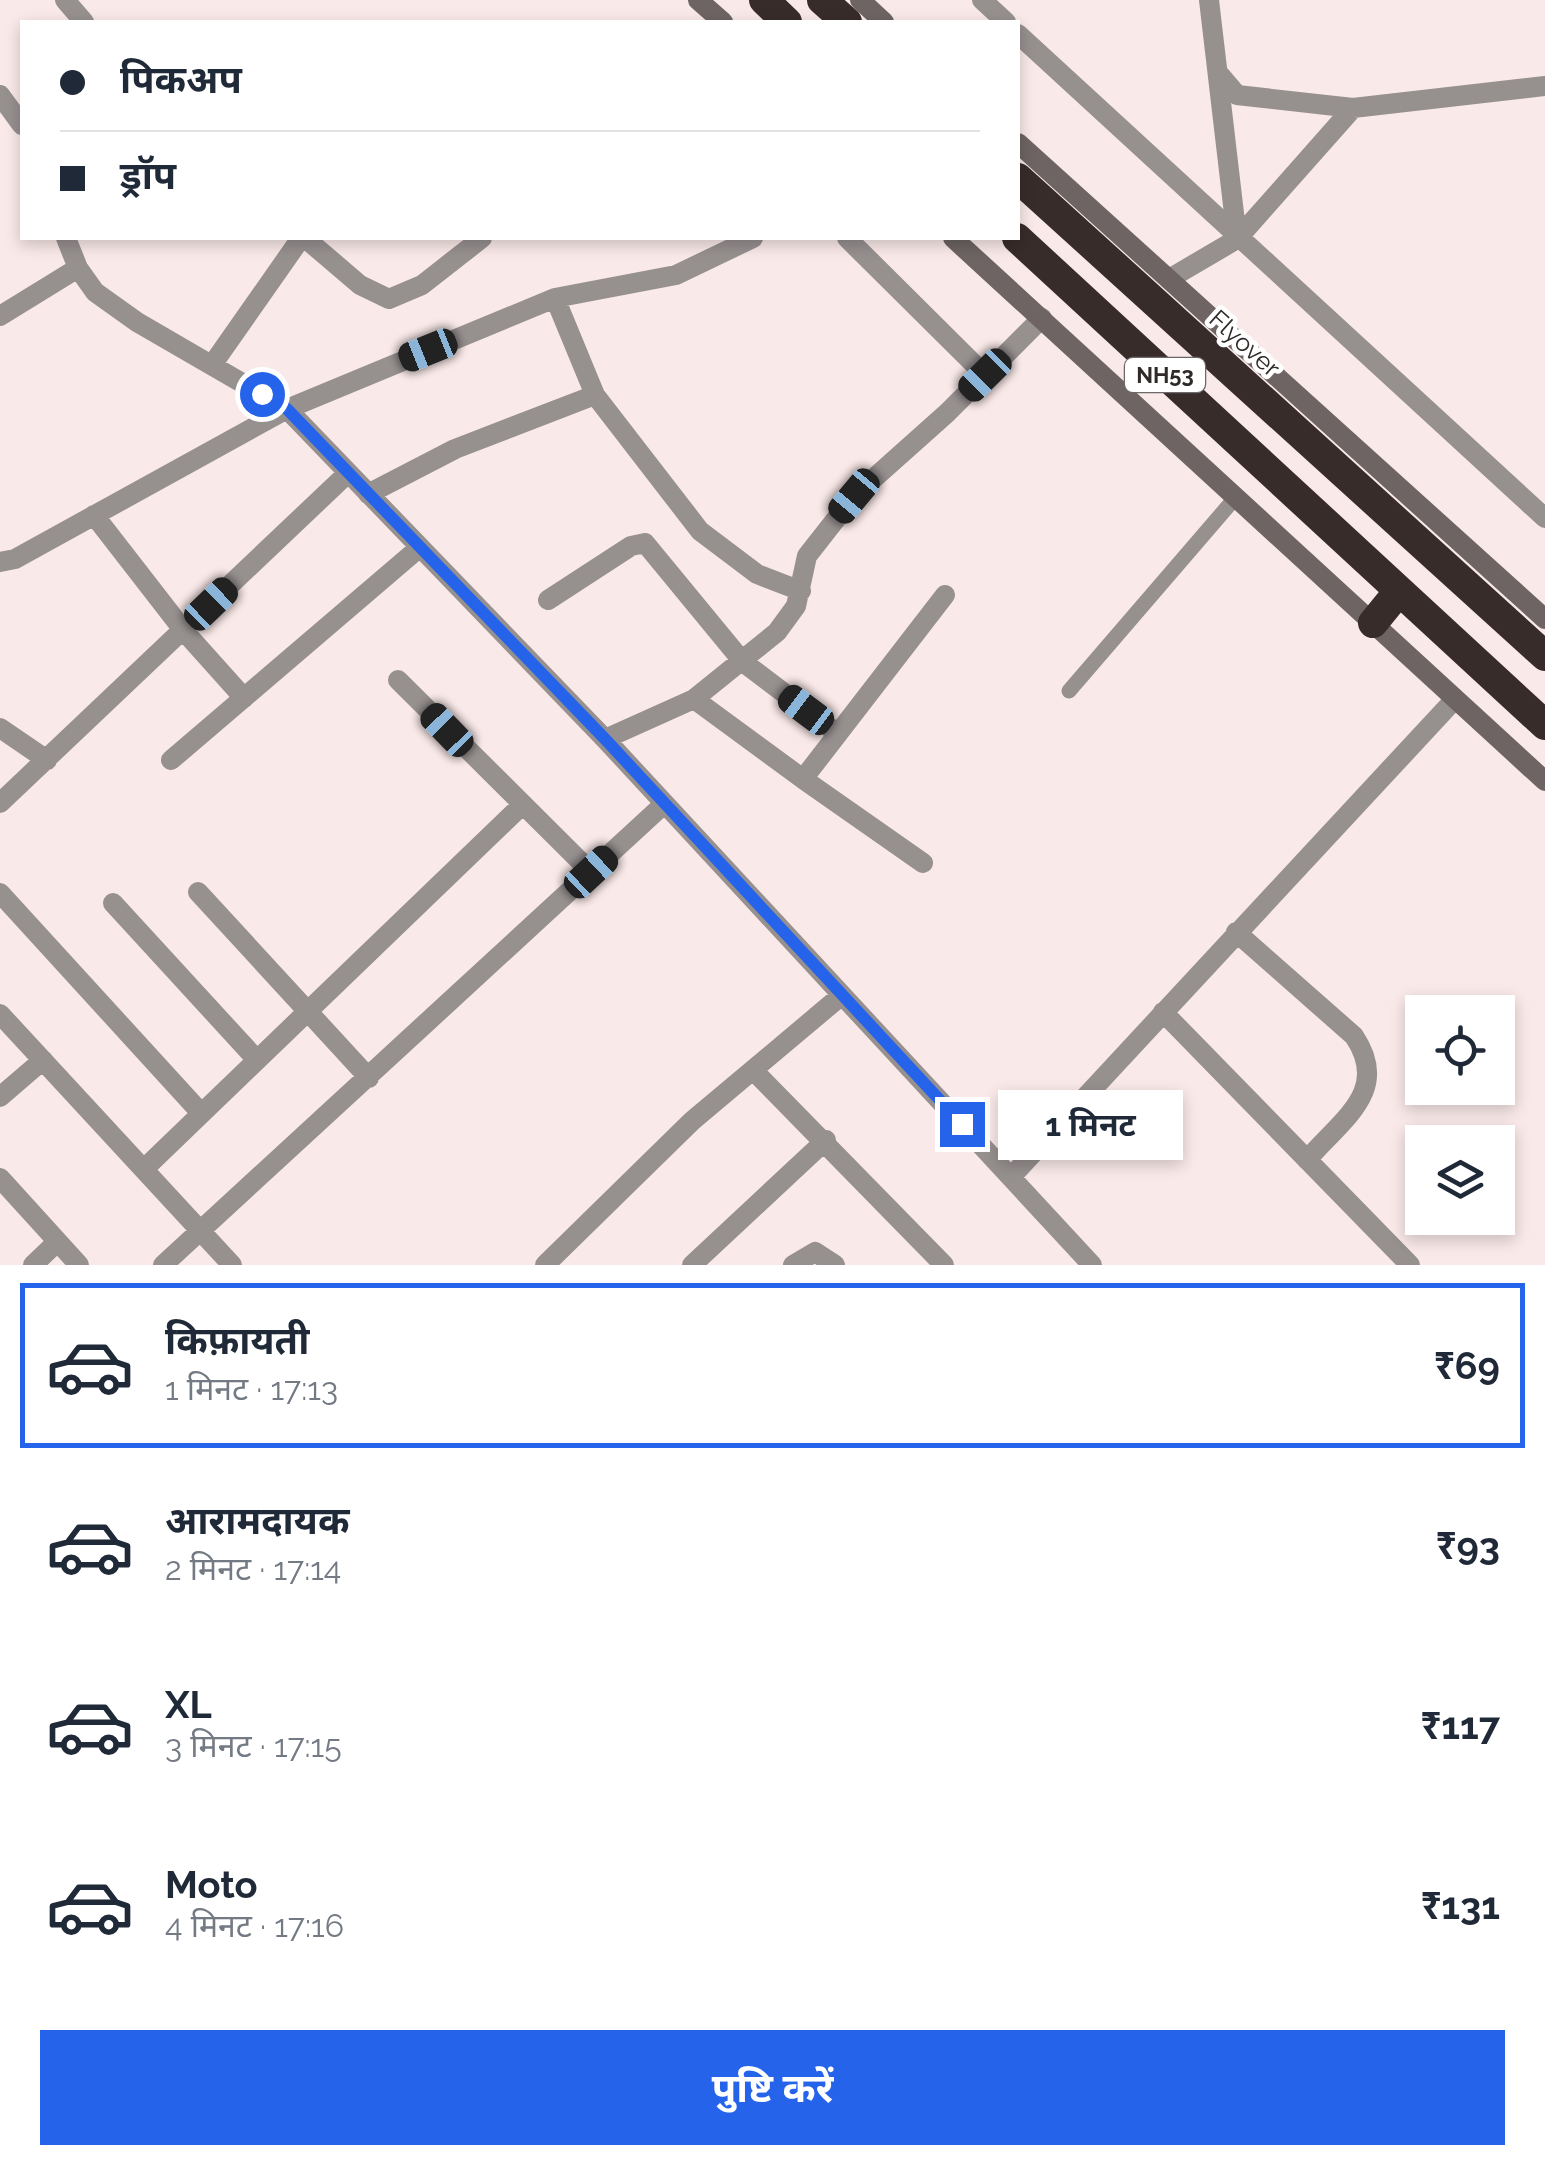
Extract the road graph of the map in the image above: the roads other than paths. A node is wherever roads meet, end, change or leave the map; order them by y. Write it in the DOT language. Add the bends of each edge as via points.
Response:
graph roads {
  1 [pos="65,0"];
  2 [pos="698,0"];
  3 [pos="822,0"];
  4 [pos="982,0"];
  5 [pos="1209,0"];
  6 [pos="862,8"];
  7 [pos="82,20"];
  8 [pos="720,20"];
  9 [pos="1004,20"];
  10 [pos="1020,36"];
  11 [pos="1219,75"];
  12 [pos="1545,86"];
  13 [pos="8,99"];
  14 [pos="1353,108"];
  15 [pos="20,121"];
  16 [pos="1020,145"];
  17 [pos="1020,180"];
  18 [pos="1237,239"];
  19 [pos="67,240"];
  20 [pos="302,240"];
  21 [pos="305,240"];
  22 [pos="479,240"];
  23 [pos="749,240"];
  24 [pos="849,240"];
  25 [pos="955,240"];
  26 [pos="1018,240"];
  27 [pos="78,268"];
  28 [pos="1168,279"];
  29 [pos="554,298"];
  30 [pos="0,316"];
  31 [pos="1042,318"];
  32 [pos="212,365"];
  33 [pos="985,375"];
  34 [pos="595,394"];
  35 [pos="287,409"];
  36 [pos="348,473"];
  37 [pos="368,494"];
  38 [pos="1236,497"];
  39 [pos="94,515"];
  40 [pos="1545,518"];
  41 [pos="1440,542"];
  42 [pos="419,548"];
  43 [pos="0,562"];
  44 [pos="801,591"];
  45 [pos="945,595"];
  46 [pos="1405,596"];
  47 [pos="548,600"];
  48 [pos="1545,619"];
  49 [pos="1373,623"];
  50 [pos="184,630"];
  51 [pos="1545,656"];
  52 [pos="743,662"];
  53 [pos="398,680"];
  54 [pos="1069,690"];
  55 [pos="244,698"];
  56 [pos="694,699"];
  57 [pos="1456,699"];
  58 [pos="1545,725"];
  59 [pos="0,728"];
  60 [pos="838,734"];
  61 [pos="606,740"];
  62 [pos="47,760"];
  63 [pos="171,760"];
  64 [pos="803,779"];
  65 [pos="1545,781"];
  66 [pos="2,800"];
  67 [pos="663,805"];
  68 [pos="521,806"];
  69 [pos="923,863"];
  70 [pos="591,872"];
  71 [pos="198,892"];
  72 [pos="0,894"];
  73 [pos="113,902"];
  74 [pos="1236,932"];
  75 [pos="842,995"];
  76 [pos="308,1011"];
  77 [pos="1163,1012"];
  78 [pos="0,1014"];
  79 [pos="43,1060"];
  80 [pos="257,1060"];
  81 [pos="753,1070"];
  82 [pos="369,1078"];
  83 [pos="0,1098"];
  84 [pos="201,1113"];
  85 [pos="826,1140"];
  86 [pos="1307,1160"];
  87 [pos="144,1169"];
  88 [pos="1010,1176"];
  89 [pos="0,1178"];
  90 [pos="202,1233"];
  91 [pos="56,1242"];
  92 [pos="34,1265"];
  93 [pos="79,1265"];
  94 [pos="162,1265"];
  95 [pos="232,1265"];
  96 [pos="545,1265"];
  97 [pos="692,1265"];
  98 [pos="793,1265"];
  99 [pos="835,1265"];
  100 [pos="944,1265"];
  101 [pos="1092,1265"];
  102 [pos="1410,1265"];
  1 -- 7 [label="street"];
  2 -- 8 [label="street"];
  3 -- 6 [label="highway"];
  4 -- 9 [label="street"];
  5 -- 11 [label="street"];
  10 -- 18 [label="street"];
  11 -- 14 [label="street" via="1237,96"];
  11 -- 18 [label="street"];
  12 -- 14 [label="street"];
  13 -- 15 [label="street"];
  14 -- 18 [label="street"];
  16 -- 28 [label="street"];
  17 -- 41 [label="highway, Flyover / NH53"];
  18 -- 28 [label="street"];
  18 -- 40 [label="street"];
  19 -- 27 [label="street"];
  20 -- 32 [label="street"];
  21 -- 22 [label="street" via="360,286 390,299 422,285"];
  23 -- 29 [label="street" via="676,275"];
  24 -- 33 [label="street"];
  25 -- 31 [label="street"];
  26 -- 46 [label="highway, NH53"];
  27 -- 30 [label="street"];
  27 -- 32 [label="street" via="96,292"];
  28 -- 41 [label="street"];
  29 -- 34 [label="street"];
  29 -- 35 [label="street"];
  31 -- 33 [label="street"];
  31 -- 38 [label="street"];
  32 -- 35 [label="street"];
  33 -- 44 [label="street" via="854,496 808,556"];
  34 -- 37 [label="street" via="455,449"];
  34 -- 44 [label="street" via="700,531 757,574"];
  35 -- 36 [label="street"];
  35 -- 39 [label="street"];
  36 -- 37 [label="street"];
  36 -- 50 [label="street"];
  37 -- 42 [label="street"];
  38 -- 49 [label="street"];
  38 -- 54 [label="lane"];
  39 -- 43 [label="street"];
  39 -- 50 [label="street"];
  41 -- 48 [label="street"];
  41 -- 51 [label="highway, NH53"];
  42 -- 55 [label="street"];
  42 -- 61 [label="street"];
  44 -- 52 [label="street" via="777,632"];
  45 -- 60 [label="street"];
  46 -- 49 [label="highway"];
  46 -- 58 [label="highway, NH53"];
  47 -- 52 [label="street" via="645,544"];
  49 -- 57 [label="street"];
  50 -- 55 [label="street"];
  50 -- 62 [label="street"];
  52 -- 56 [label="street"];
  52 -- 60 [label="street"];
  53 -- 68 [label="street"];
  55 -- 63 [label="street"];
  56 -- 61 [label="street"];
  56 -- 64 [label="street"];
  57 -- 65 [label="street"];
  57 -- 74 [label="street"];
  59 -- 62 [label="street"];
  60 -- 64 [label="street"];
  61 -- 67 [label="street"];
  62 -- 66 [label="street"];
  64 -- 69 [label="street"];
  67 -- 70 [label="street"];
  67 -- 75 [label="street"];
  68 -- 70 [label="street"];
  68 -- 76 [label="street"];
  70 -- 82 [label="street"];
  71 -- 76 [label="street"];
  72 -- 84 [label="street"];
  73 -- 80 [label="street"];
  74 -- 77 [label="street"];
  74 -- 86 [label="street" via="1354,1036 1368,1057 1371,1077 1363,1096"];
  75 -- 81 [label="street"];
  75 -- 88 [label="street"];
  76 -- 80 [label="street"];
  76 -- 82 [label="street"];
  77 -- 86 [label="street"];
  77 -- 88 [label="street"];
  78 -- 79 [label="street"];
  79 -- 83 [label="street"];
  79 -- 87 [label="street"];
  80 -- 84 [label="street"];
  81 -- 85 [label="street"];
  81 -- 96 [label="street"];
  82 -- 90 [label="street"];
  84 -- 87 [label="street"];
  85 -- 97 [label="street"];
  85 -- 100 [label="street"];
  86 -- 102 [label="street"];
  87 -- 90 [label="street"];
  88 -- 101 [label="street"];
  89 -- 91 [label="street"];
  90 -- 94 [label="street"];
  90 -- 95 [label="street"];
  91 -- 92 [label="street"];
  91 -- 93 [label="street"];
  98 -- 99 [label="street" via="816,1252"];
}
